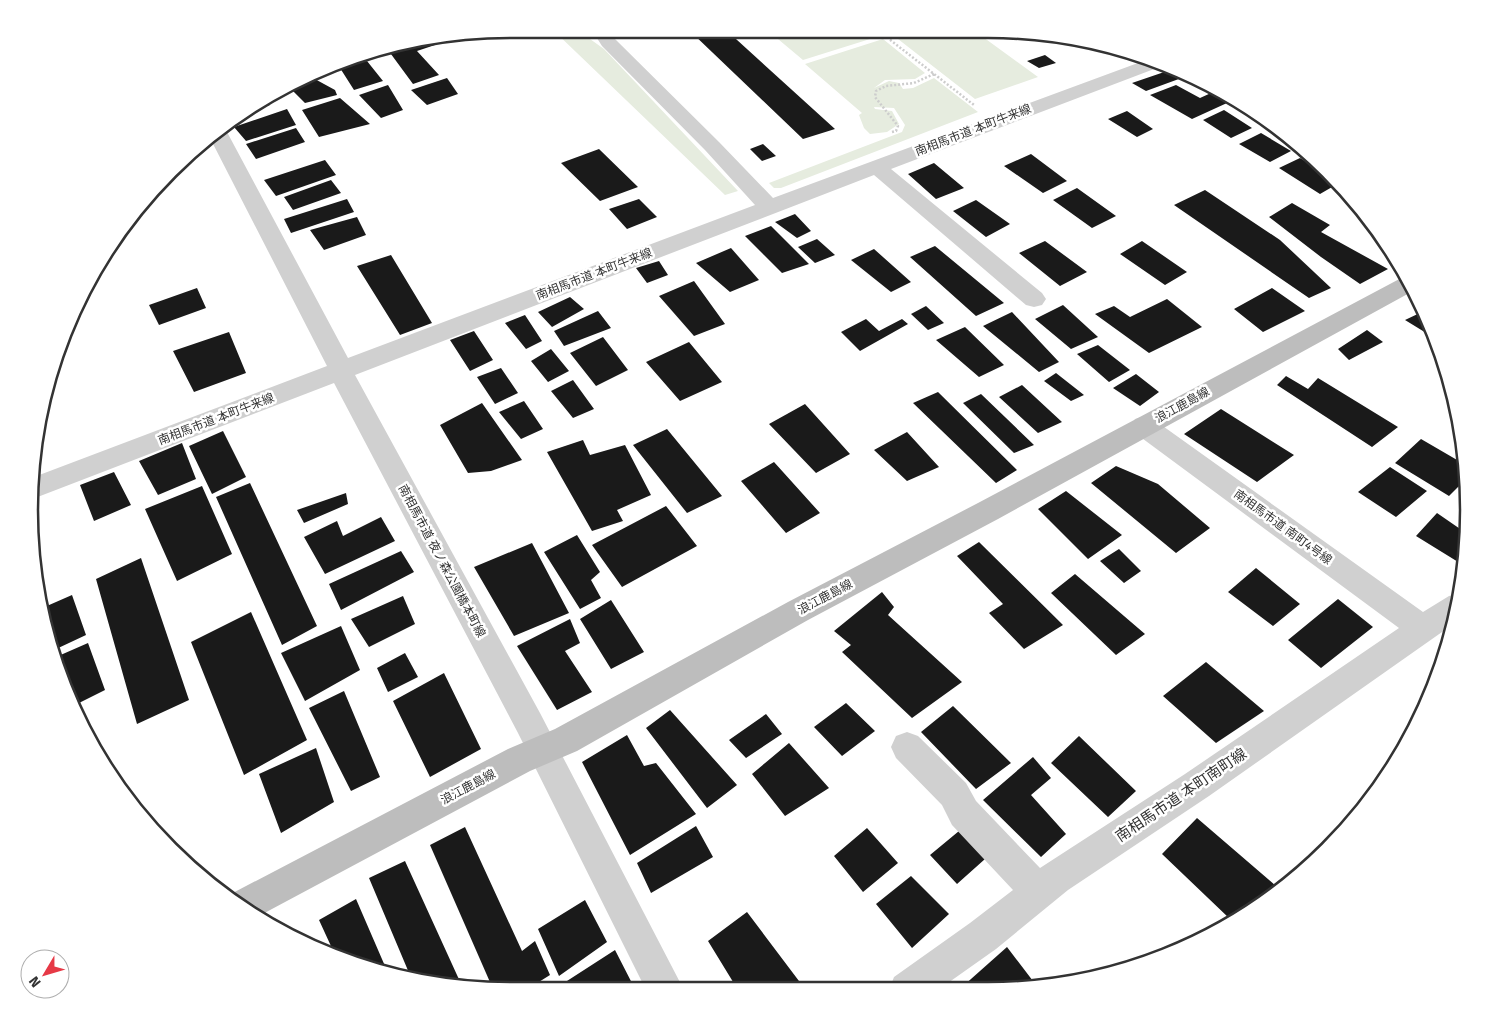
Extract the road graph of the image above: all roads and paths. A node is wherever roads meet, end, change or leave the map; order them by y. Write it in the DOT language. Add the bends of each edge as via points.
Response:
graph roads {
  1 [pos="606,38"];
  2 [pos="892,38"];
  3 [pos="1147,66"];
  4 [pos="934,74"];
  5 [pos="980,109"];
  6 [pos="888,134"];
  7 [pos="220,137"];
  8 [pos="877,167"];
  9 [pos="769,206"];
  10 [pos="1403,286"];
  11 [pos="1034,299"];
  12 [pos="341,371"];
  13 [pos="1144,426"];
  14 [pos="39,486"];
  15 [pos="1448,612"];
  16 [pos="1422,628"];
  17 [pos="907,747"];
  18 [pos="542,750"];
  19 [pos="1038,891"];
  20 [pos="248,903"];
  21 [pos="662,982"];
  22 [pos="918,982"];
  1 -- 9 [label="street"];
  2 -- 4 [label="path" via="889,39"];
  3 -- 8 [label="street, 南相馬市道 本町牛来線"];
  4 -- 5 [label="path"];
  4 -- 6 [label="path" via="914,83 886,86 876,91 875,97 898,126 896,131"];
  7 -- 12 [label="street, 南相馬市道 夜ノ森公園橋本町線"];
  8 -- 9 [label="street, 南相馬市道 本町牛来線"];
  8 -- 11 [label="street"];
  9 -- 12 [label="street, 南相馬市道 本町牛来線"];
  10 -- 13 [label="main road, 浪江鹿島線"];
  12 -- 14 [label="street, 南相馬市道 本町牛来線"];
  12 -- 18 [label="street, 南相馬市道 夜ノ森公園橋本町線"];
  13 -- 16 [label="street, 南相馬市道 南町4号線"];
  13 -- 18 [label="main road, 浪江鹿島線" via="566,740"];
  15 -- 16 [label="street, 南相馬市道 本町南町線"];
  16 -- 19 [label="street, 南相馬市道 本町南町線"];
  17 -- 19 [label="street" via="954,794 964,813"];
  18 -- 20 [label="main road, 浪江鹿島線"];
  18 -- 21 [label="street, 南相馬市道 夜ノ森公園橋本町線"];
  19 -- 22 [label="street, 南相馬市道 本町南町線" via="983,936"];
}
